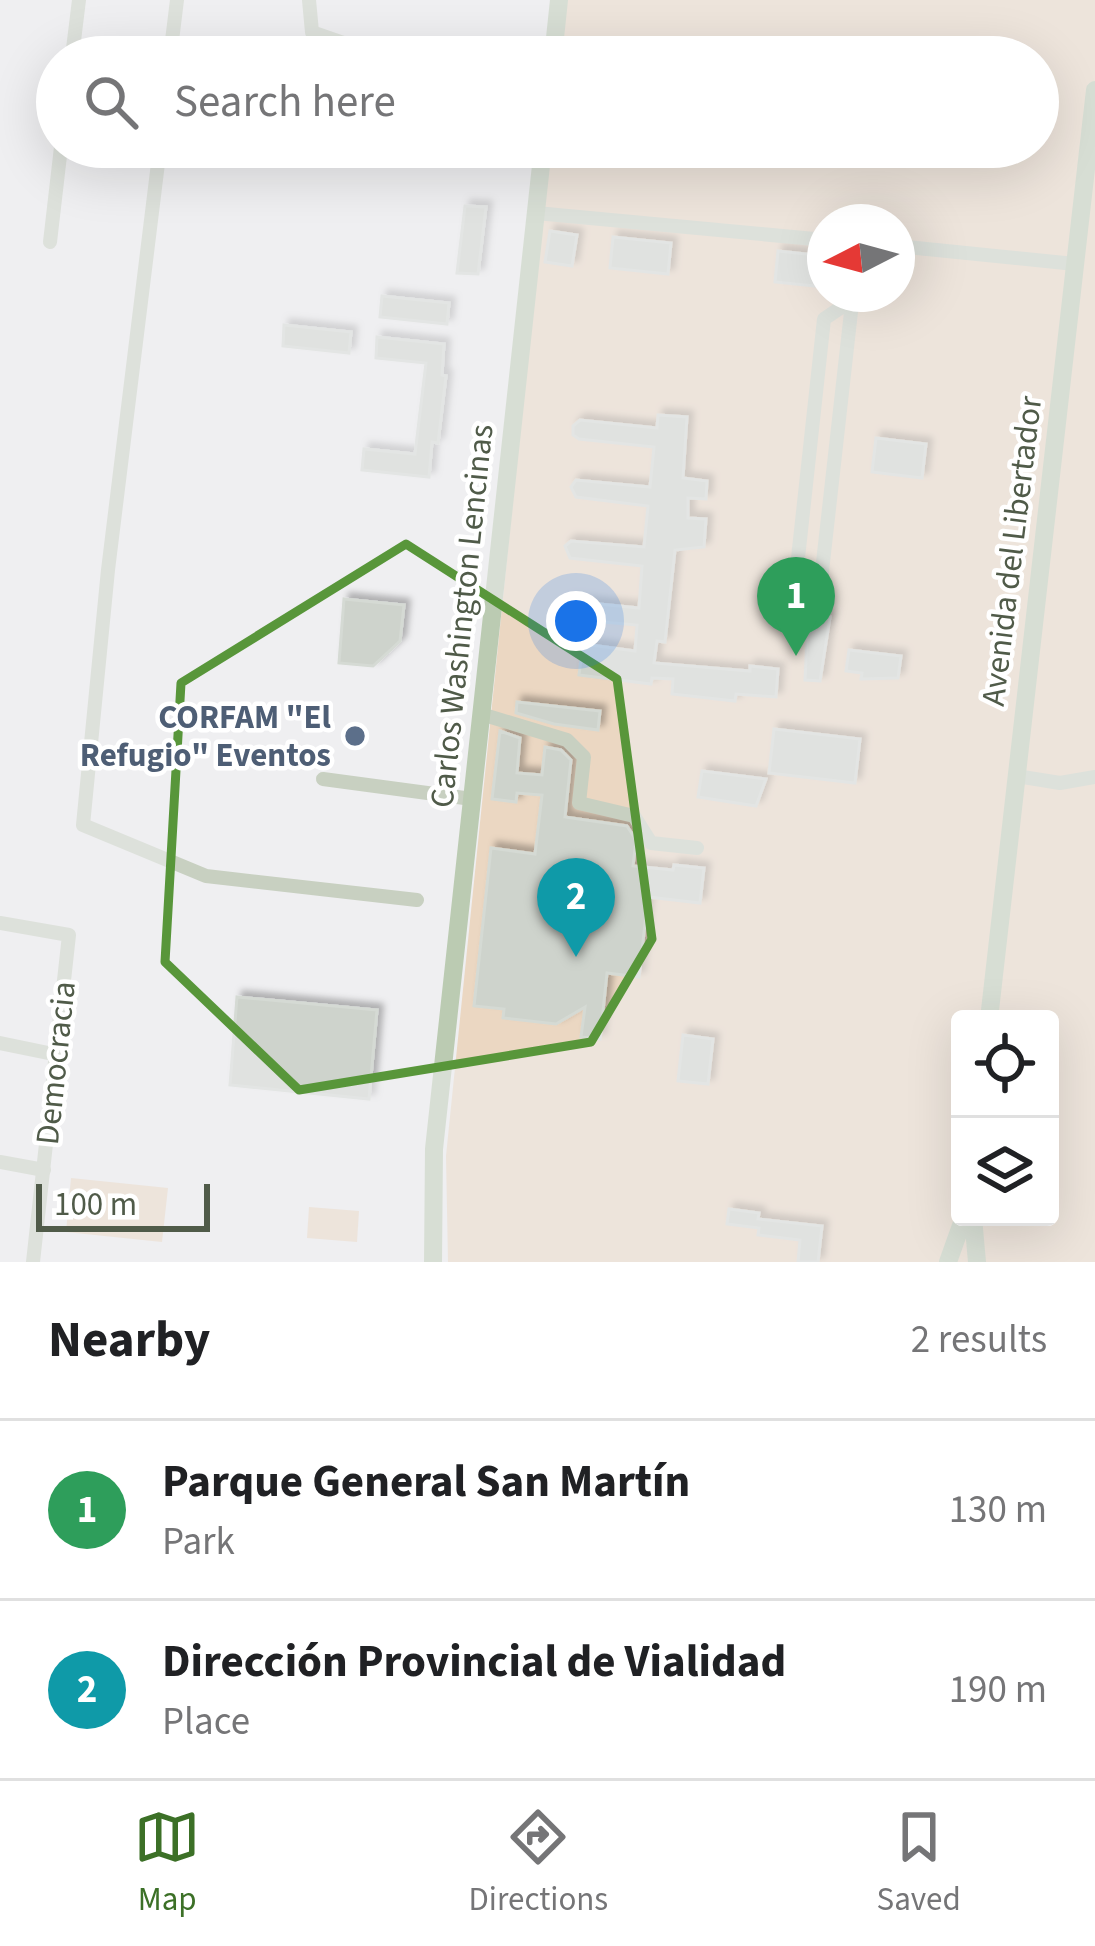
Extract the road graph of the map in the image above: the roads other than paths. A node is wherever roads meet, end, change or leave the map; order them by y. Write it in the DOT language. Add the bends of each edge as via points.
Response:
graph roads {
  1 [pos="79,0"];
  2 [pos="177,0"];
  3 [pos="309,0"];
  4 [pos="560,0"];
  5 [pos="75,36"];
  6 [pos="173,36"];
  7 [pos="324,36"];
  8 [pos="556,36"];
  9 [pos="1095,90"];
  10 [pos="59,168"];
  11 [pos="157,168"];
  12 [pos="541,168"];
  13 [pos="536,213"];
  14 [pos="807,238"];
  15 [pos="50,242"];
  16 [pos="915,249"];
  17 [pos="1075,264"];
  18 [pos="853,297"];
  19 [pos="481,714"];
  20 [pos="1016,776"];
  21 [pos="1095,777"];
  22 [pos="323,779"];
  23 [pos="472,799"];
  24 [pos="697,848"];
  25 [pos="418,901"];
  26 [pos="0,923"];
  27 [pos="990,1010"];
  28 [pos="0,1043"];
  29 [pos="58,1055"];
  30 [pos="0,1162"];
  31 [pos="44,1170"];
  32 [pos="961,1226"];
  33 [pos="974,1226"];
  34 [pos="33,1262"];
  35 [pos="437,1262"];
  36 [pos="948,1262"];
  37 [pos="977,1262"];
  1 -- 5 [label="street"];
  2 -- 6 [label="street"];
  3 -- 7 [label="street" via="312,32"];
  4 -- 8 [label="main road"];
  9 -- 17 [label="main road, Avenida del Libertador"];
  10 -- 15 [label="street"];
  11 -- 25 [label="street" via="83,825 206,876"];
  12 -- 13 [label="main road, Carlos Washington Lencinas"];
  13 -- 14 [label="street"];
  13 -- 19 [label="main road, Carlos Washington Lencinas"];
  16 -- 17 [label="street"];
  17 -- 20 [label="main road, Avenida del Libertador"];
  18 -- 18 [label="street" via="818,607 794,604 824,319"];
  19 -- 23 [label="main road, Carlos Washington Lencinas"];
  19 -- 24 [label="street" via="567,740 584,757 579,803 634,816 651,843"];
  20 -- 21 [label="street"];
  20 -- 27 [label="main road, Avenida del Libertador"];
  22 -- 23 [label="street"];
  23 -- 35 [label="main road, Carlos Washington Lencinas" via="440,1091"];
  26 -- 29 [label="street, Democracia" via="69,935"];
  28 -- 29 [label="street"];
  29 -- 31 [label="street, Democracia"];
  30 -- 31 [label="street"];
  31 -- 34 [label="street, Democracia"];
  32 -- 36 [label="main road"];
  33 -- 37 [label="main road"];
}
